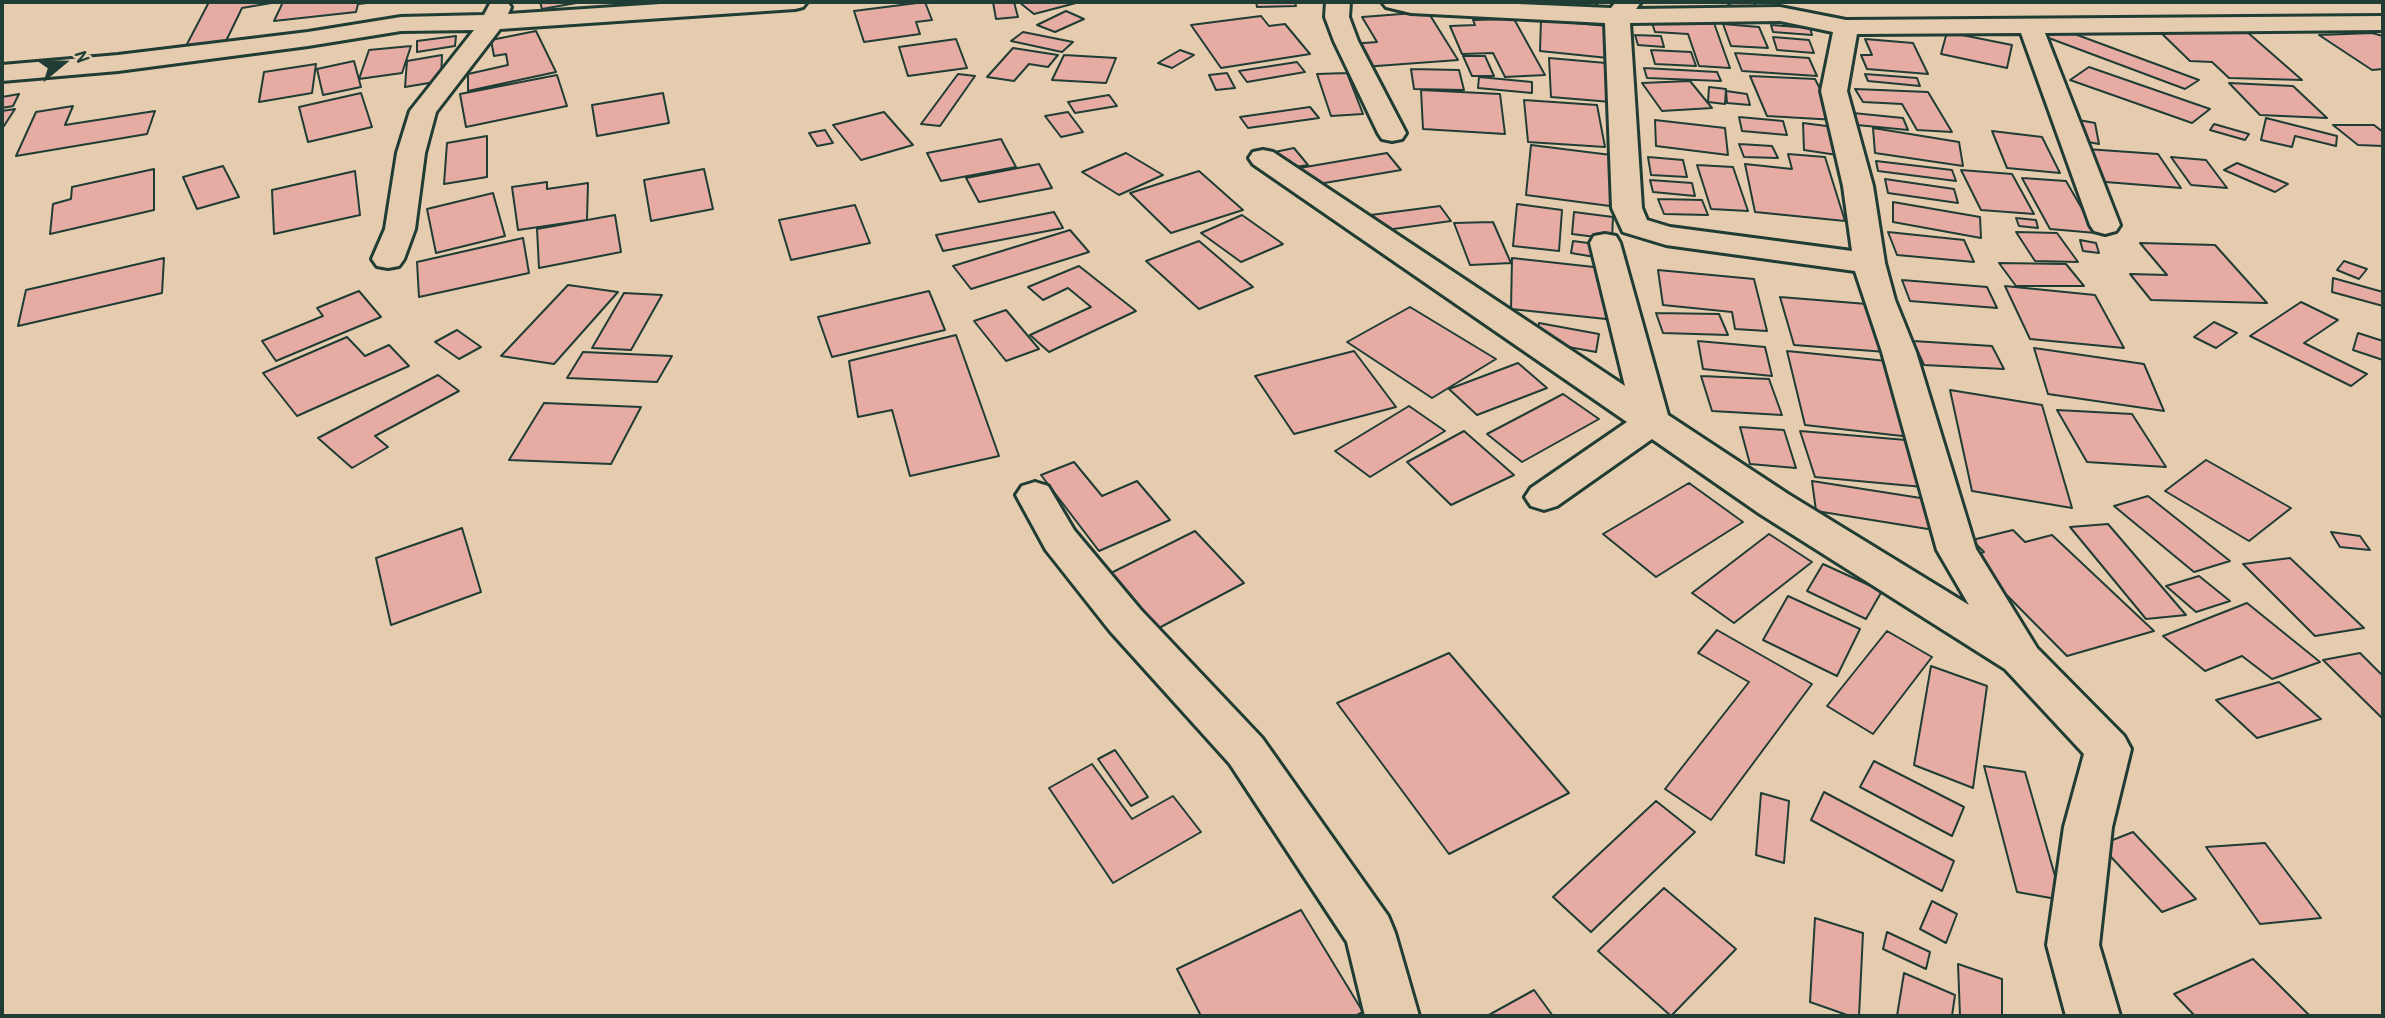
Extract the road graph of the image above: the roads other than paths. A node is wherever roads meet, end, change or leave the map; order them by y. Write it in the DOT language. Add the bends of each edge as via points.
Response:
graph roads {
  1 [pos="795,2"];
  2 [pos="1338,2"];
  3 [pos="1394,2"];
  4 [pos="1623,9"];
  5 [pos="497,12"];
  6 [pos="2383,23"];
  7 [pos="2029,25"];
  8 [pos="1846,27"];
  9 [pos="2,73"];
  10 [pos="1392,133"];
  11 [pos="1263,158"];
  12 [pos="2105,225"];
  13 [pos="1605,243"];
  14 [pos="388,259"];
  15 [pos="1869,263"];
  16 [pos="1652,422"];
  17 [pos="1035,495"];
  18 [pos="1544,497"];
  19 [pos="2022,660"];
  20 [pos="1392,1016"];
  21 [pos="2093,1016"];
  1 -- 5 [label="street"];
  2 -- 10 [label="street" via="1337,17 1346,41"];
  3 -- 4 [label="street"];
  4 -- 8 [label="street" via="1780,14"];
  4 -- 15 [label="street" via="1627,208 1634,226 1667,236"];
  5 -- 9 [label="street" via="308,39"];
  5 -- 14 [label="street" via="423,111 411,153 400,229"];
  6 -- 7 [label="street"];
  7 -- 8 [label="street"];
  7 -- 12 [label="street"];
  8 -- 15 [label="street" via="1834,91 1858,186"];
  11 -- 16 [label="street"];
  13 -- 16 [label="street"];
  15 -- 19 [label="street" via="1957,550"];
  16 -- 18 [label="street"];
  16 -- 19 [label="street"];
  17 -- 20 [label="street" via="1060,540 1125,620 1246,751 1370,933"];
  19 -- 21 [label="street" via="2108,749 2088,827 2073,945"];
}
